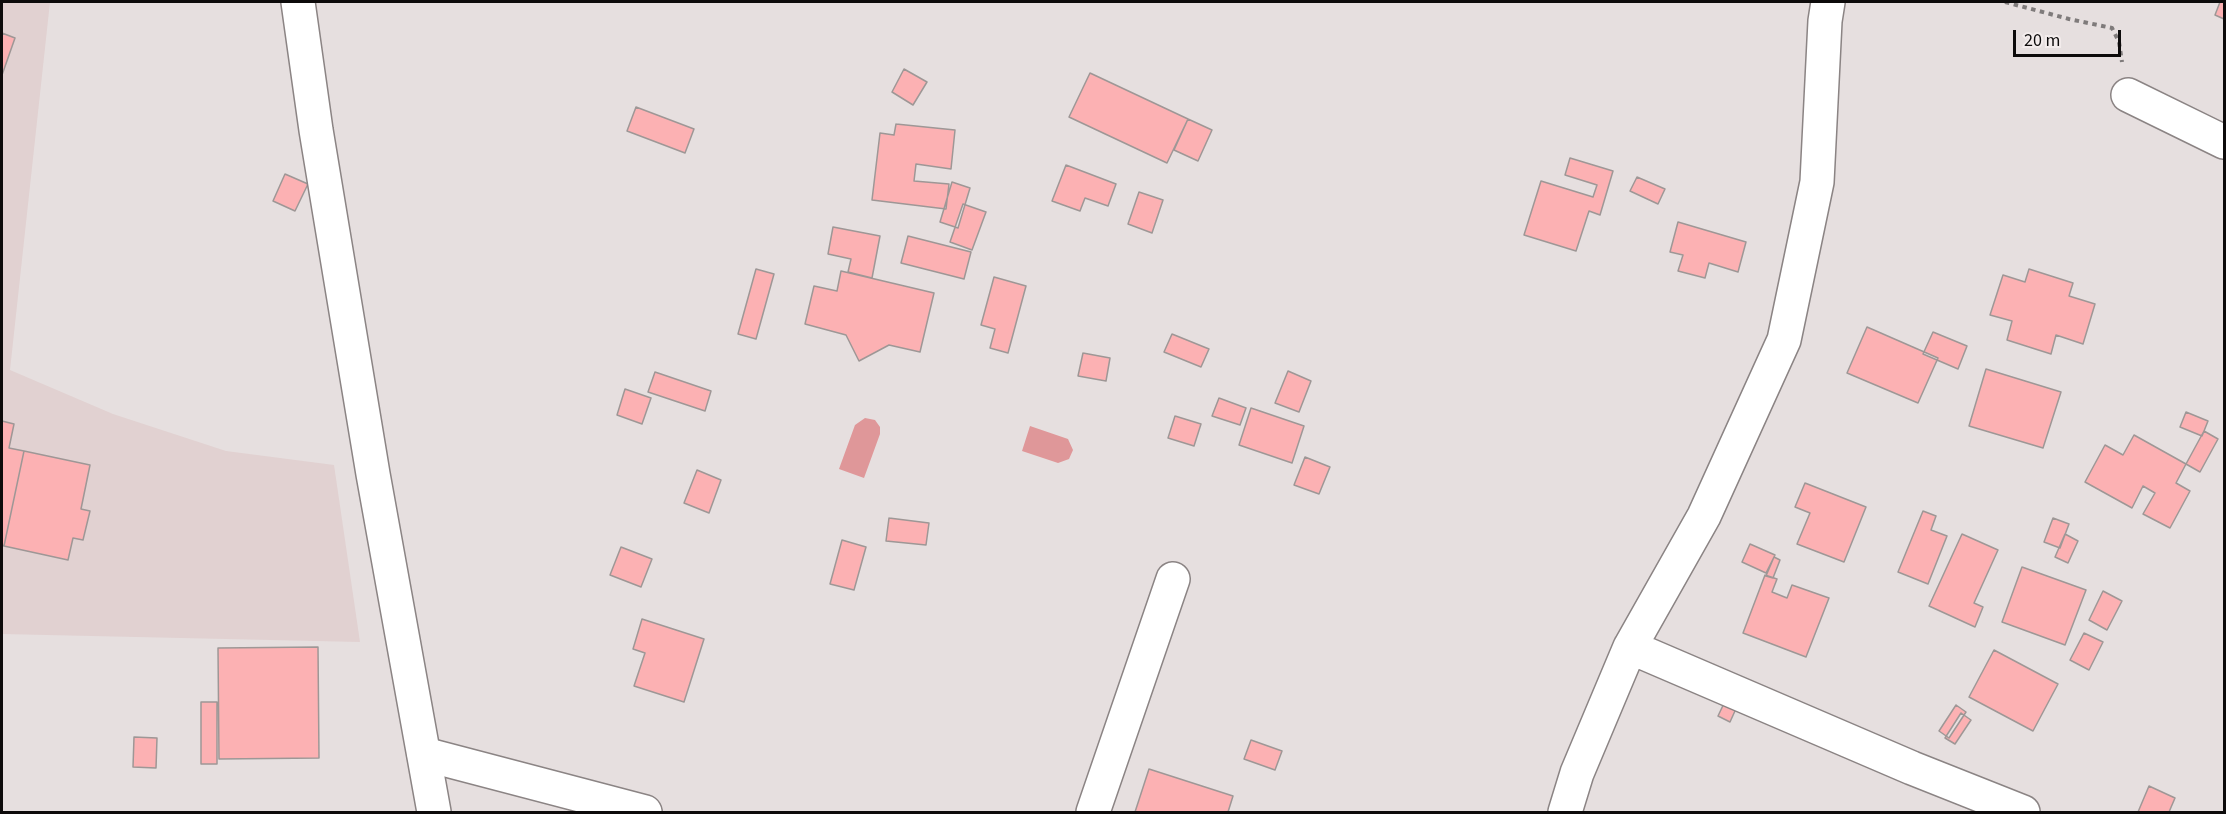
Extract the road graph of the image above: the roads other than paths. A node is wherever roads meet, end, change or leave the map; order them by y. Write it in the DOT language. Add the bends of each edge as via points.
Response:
graph roads {
  1 [pos="298,2"];
  2 [pos="1827,2"];
  3 [pos="2128,95"];
  4 [pos="2224,142"];
  5 [pos="1173,579"];
  6 [pos="1630,647"];
  7 [pos="424,754"];
  8 [pos="434,813"];
  9 [pos="645,813"];
  10 [pos="1094,813"];
  11 [pos="1564,813"];
  12 [pos="2023,813"];
  1 -- 7 [label="street" via="373,474"];
  2 -- 6 [label="street" via="1817,182 1784,340 1704,516"];
  3 -- 4 [label="street"];
  5 -- 10 [label="street"];
  6 -- 11 [label="street"];
  6 -- 12 [label="street"];
  7 -- 8 [label="street"];
  7 -- 9 [label="street"];
}
